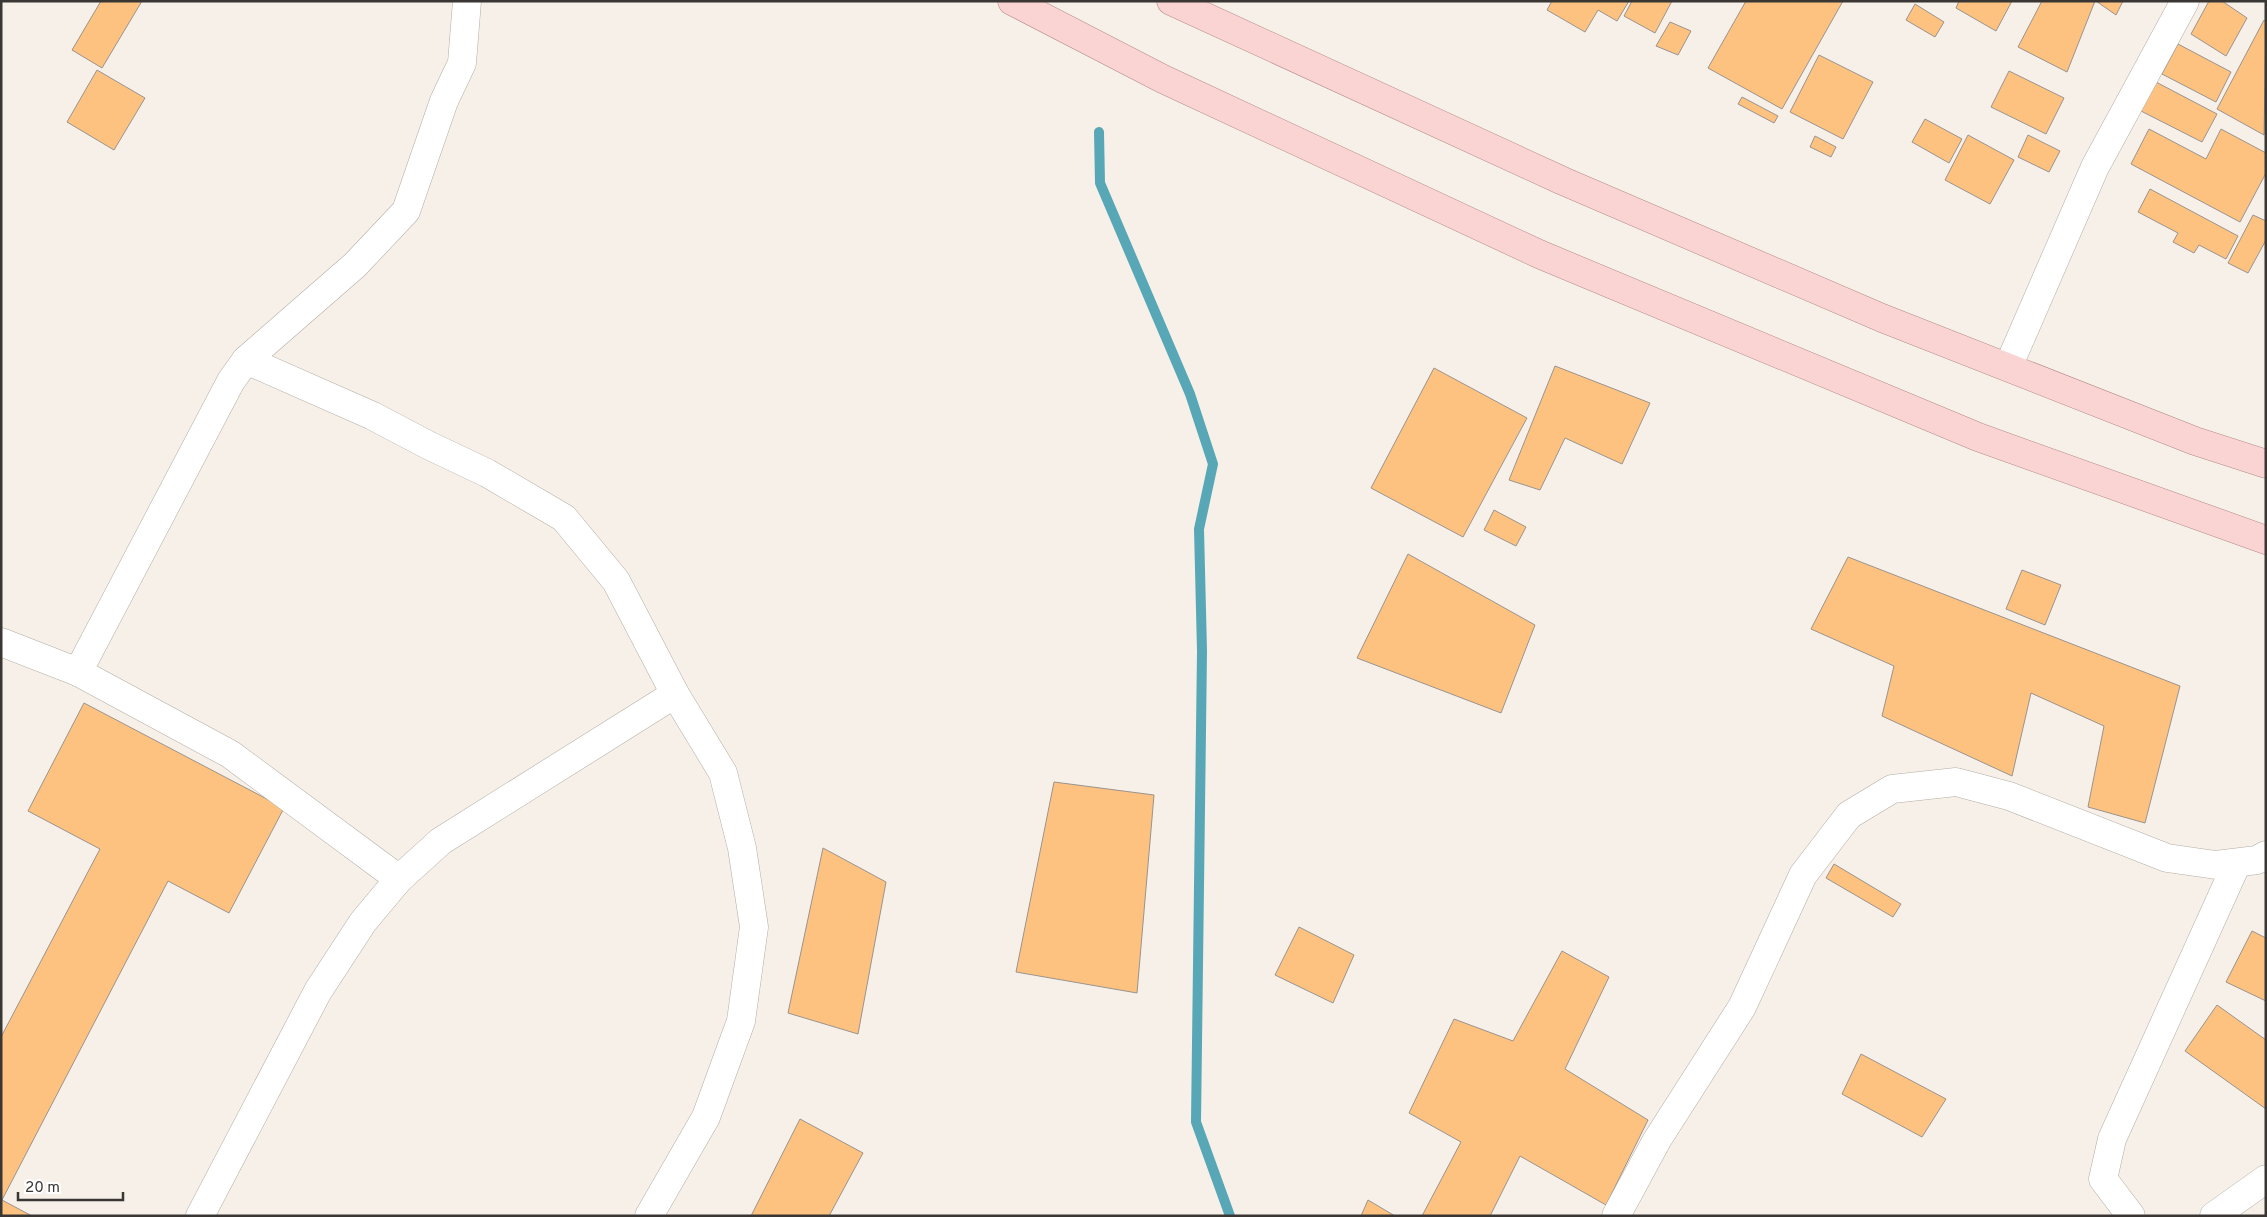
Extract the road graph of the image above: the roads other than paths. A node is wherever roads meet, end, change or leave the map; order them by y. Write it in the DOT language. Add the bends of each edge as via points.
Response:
graph roads {
  1 [pos="467,1"];
  2 [pos="1012,1"];
  3 [pos="1171,1"];
  4 [pos="2185,1"];
  5 [pos="246,360"];
  6 [pos="2008,367"];
  7 [pos="2266,464"];
  8 [pos="2266,540"];
  9 [pos="1,642"];
  10 [pos="78,672"];
  11 [pos="675,694"];
  12 [pos="2266,855"];
  13 [pos="2238,864"];
  14 [pos="399,879"];
  15 [pos="2266,1179"];
  16 [pos="200,1216"];
  17 [pos="649,1216"];
  18 [pos="1616,1216"];
  19 [pos="2132,1216"];
  20 [pos="2214,1216"];
  1 -- 5 [label="street" via="462,63 444,101 406,212 356,265"];
  2 -- 8 [label="main road" via="1163,79 1539,254 1978,437"];
  3 -- 6 [label="main road" via="1572,185 1882,318"];
  4 -- 6 [label="street" via="2095,166"];
  5 -- 10 [label="street" via="231,381"];
  5 -- 11 [label="street" via="373,416 487,473 564,518 616,581"];
  6 -- 7 [label="main road" via="2196,441"];
  9 -- 10 [label="street"];
  10 -- 14 [label="street" via="230,754"];
  11 -- 14 [label="street" via="441,841"];
  11 -- 17 [label="street" via="723,773 742,848 754,927 740,1021 706,1117"];
  12 -- 13 [label="street"];
  13 -- 18 [label="street" via="2216,865 2167,858 2009,796 1956,782 1892,789 1850,815 1804,875 1742,1007 1657,1140"];
  13 -- 19 [label="street" via="2112,1139 2103,1179"];
  14 -- 16 [label="street" via="363,922 318,991"];
  15 -- 20 [label="street"];
}
